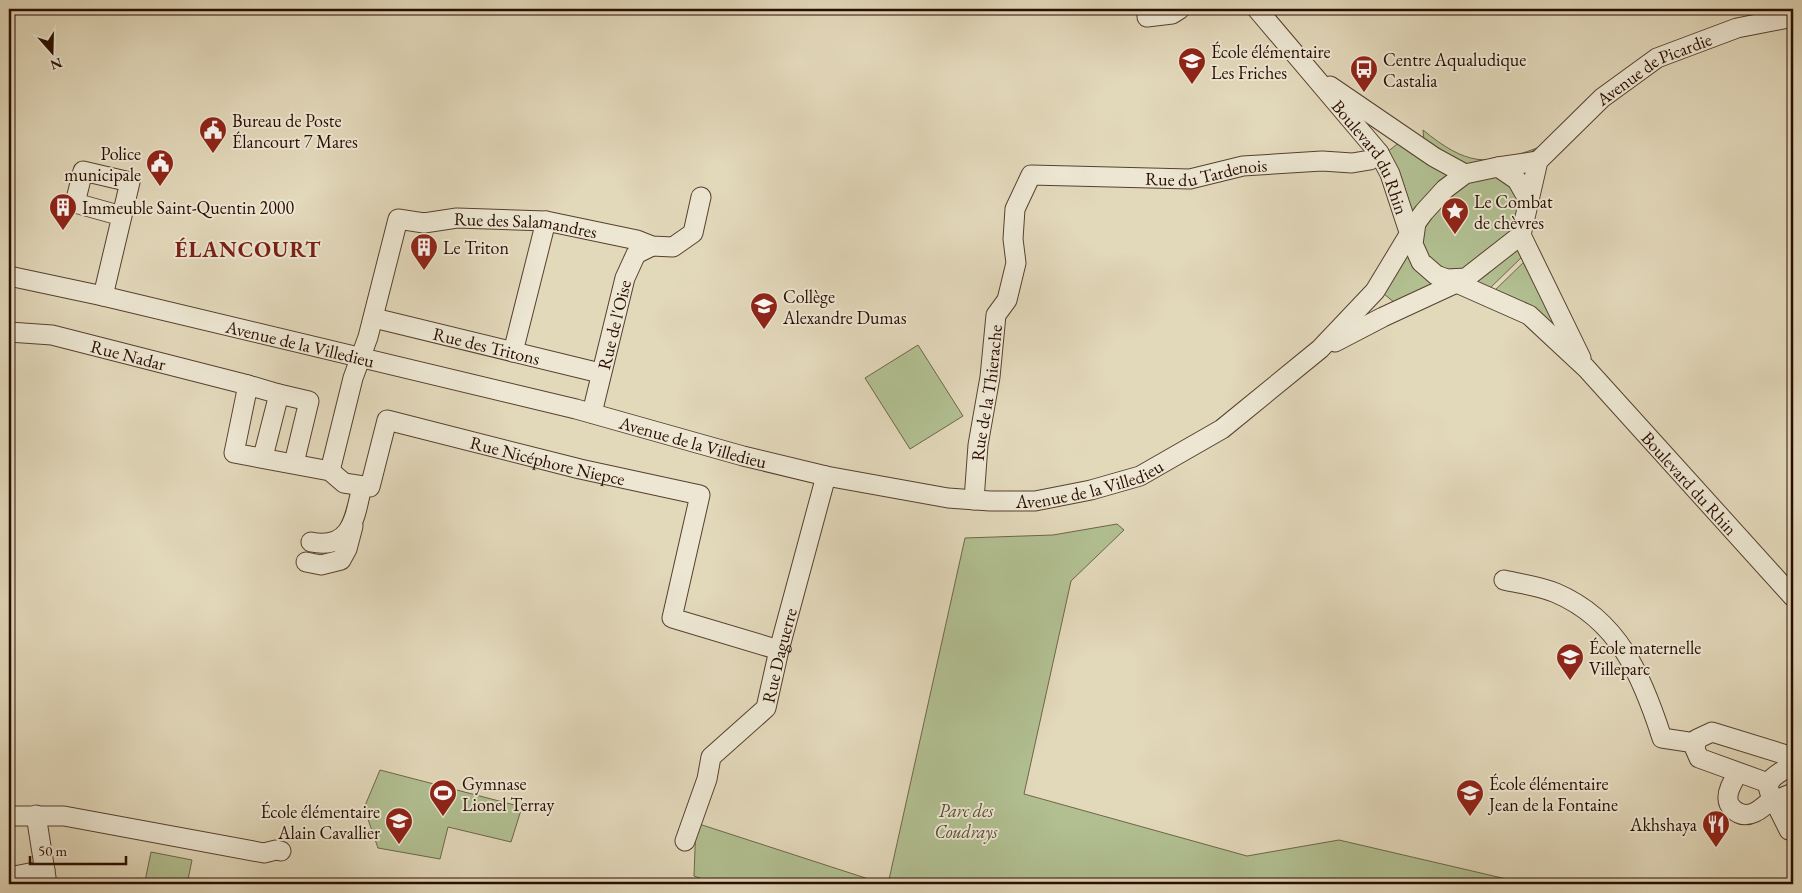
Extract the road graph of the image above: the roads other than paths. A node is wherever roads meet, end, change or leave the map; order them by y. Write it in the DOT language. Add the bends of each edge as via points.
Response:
graph roads {
  1 [pos="1149,9"];
  2 [pos="1180,9"];
  3 [pos="1257,9"];
  4 [pos="1793,17"];
  5 [pos="1315,77"];
  6 [pos="1379,153"];
  7 [pos="1538,161"];
  8 [pos="1498,167"];
  9 [pos="1465,174"];
  10 [pos="1031,175"];
  11 [pos="700,197"];
  12 [pos="1529,202"];
  13 [pos="122,216"];
  14 [pos="546,221"];
  15 [pos="1413,234"];
  16 [pos="1521,234"];
  17 [pos="652,246"];
  18 [pos="9,276"];
  19 [pos="9,280"];
  20 [pos="1457,280"];
  21 [pos="35,282"];
  22 [pos="103,296"];
  23 [pos="374,318"];
  24 [pos="9,332"];
  25 [pos="1320,349"];
  26 [pos="513,352"];
  27 [pos="361,359"];
  28 [pos="1586,368"];
  29 [pos="600,374"];
  30 [pos="248,386"];
  31 [pos="279,394"];
  32 [pos="592,413"];
  33 [pos="263,457"];
  34 [pos="294,463"];
  35 [pos="330,471"];
  36 [pos="826,476"];
  37 [pos="362,486"];
  38 [pos="974,500"];
  39 [pos="353,526"];
  40 [pos="311,542"];
  41 [pos="306,562"];
  42 [pos="1504,580"];
  43 [pos="1793,597"];
  44 [pos="779,650"];
  45 [pos="1695,744"];
  46 [pos="1793,758"];
  47 [pos="1793,765"];
  48 [pos="1738,772"];
  49 [pos="1771,790"];
  50 [pos="1793,793"];
  51 [pos="36,815"];
  52 [pos="9,816"];
  53 [pos="1793,832"];
  54 [pos="685,841"];
  55 [pos="281,851"];
  56 [pos="9,876"];
  57 [pos="46,877"];
  1 -- 2 [label="street" via="1147,17 1172,14"];
  3 -- 5 [label="street, Boulevard du Rhin"];
  4 -- 7 [label="street, Avenue de Picardie" via="1737,28 1657,58 1602,98"];
  5 -- 6 [label="street, Boulevard du Rhin"];
  5 -- 9 [label="street, Boulevard du Rhin" via="1434,157"];
  6 -- 10 [label="street, Rue du Tardenois" via="1370,160 1352,163 1322,161 1243,166 1190,179"];
  6 -- 15 [label="street, Boulevard du Rhin"];
  7 -- 8 [label="street"];
  7 -- 12 [label="street"];
  8 -- 9 [label="street"];
  8 -- 12 [label="street" via="1517,180"];
  9 -- 15 [label="street" via="1445,189"];
  10 -- 38 [label="street, Rue de la Thierache" via="1015,209 1013,239 1016,263 1007,300 996,315 990,377 978,445"];
  11 -- 17 [label="street" via="693,233 673,247"];
  12 -- 16 [label="street"];
  13 -- 22 [label="street"];
  14 -- 17 [label="street, Rue des Salamandres"];
  14 -- 23 [label="street, Rue des Salamandres" via="457,218 424,223 398,219"];
  14 -- 26 [label="street"];
  15 -- 20 [label="street" via="1421,262 1436,274"];
  15 -- 25 [label="street, Avenue de la Villedieu" via="1375,291"];
  16 -- 20 [label="street"];
  16 -- 28 [label="street, Boulevard du Rhin"];
  17 -- 29 [label="street, Rue de l'Oise" via="636,254 625,278"];
  18 -- 21 [label="street, Avenue de la Villedieu"];
  19 -- 21 [label="street, Avenue de la Villedieu"];
  20 -- 25 [label="street, Avenue de la Villedieu"];
  20 -- 28 [label="street, Boulevard du Rhin" via="1529,315"];
  21 -- 22 [label="street, Avenue de la Villedieu"];
  22 -- 27 [label="street, Avenue de la Villedieu"];
  23 -- 26 [label="street, Rue des Tritons"];
  23 -- 27 [label="street"];
  24 -- 30 [label="street, Rue Nadar" via="52,335"];
  25 -- 38 [label="street, Avenue de la Villedieu" via="1222,429 1140,476 1035,501"];
  26 -- 29 [label="street, Rue des Tritons"];
  27 -- 32 [label="street, Avenue de la Villedieu"];
  27 -- 35 [label="street" via="353,378"];
  28 -- 43 [label="street, Boulevard du Rhin"];
  29 -- 32 [label="street, Rue de l'Oise"];
  30 -- 31 [label="street, Rue Nadar"];
  30 -- 33 [label="street" via="234,453"];
  31 -- 33 [label="street"];
  31 -- 34 [label="street, Rue Nadar" via="309,401"];
  32 -- 36 [label="street, Avenue de la Villedieu"];
  33 -- 34 [label="street"];
  34 -- 35 [label="street"];
  35 -- 37 [label="street" via="344,483"];
  36 -- 38 [label="street, Avenue de la Villedieu" via="921,494"];
  36 -- 44 [label="street, Rue Daguerre"];
  37 -- 39 [label="street"];
  37 -- 44 [label="street, Rue Nicéphore Niepce" via="370,488 387,420 580,470 700,495 672,618"];
  39 -- 40 [label="street" via="336,540 322,544"];
  39 -- 41 [label="street" via="348,549 341,560 321,565"];
  42 -- 45 [label="street" via="1554,592 1578,603 1602,621 1633,663 1662,738"];
  44 -- 54 [label="street, Rue Daguerre" via="766,708 711,757"];
  45 -- 46 [label="street" via="1704,734 1712,732"];
  45 -- 48 [label="street" via="1699,758"];
  47 -- 49 [label="street" via="1771,777"];
  48 -- 49 [label="street"];
  48 -- 49 [label="street" via="1728,798 1738,814 1746,816 1757,812"];
  49 -- 50 [label="street" via="1782,798"];
  49 -- 53 [label="street" via="1789,830"];
  51 -- 52 [label="street"];
  51 -- 55 [label="street" via="64,816 264,853"];
  51 -- 57 [label="street"];
  56 -- 57 [label="street"];
}
